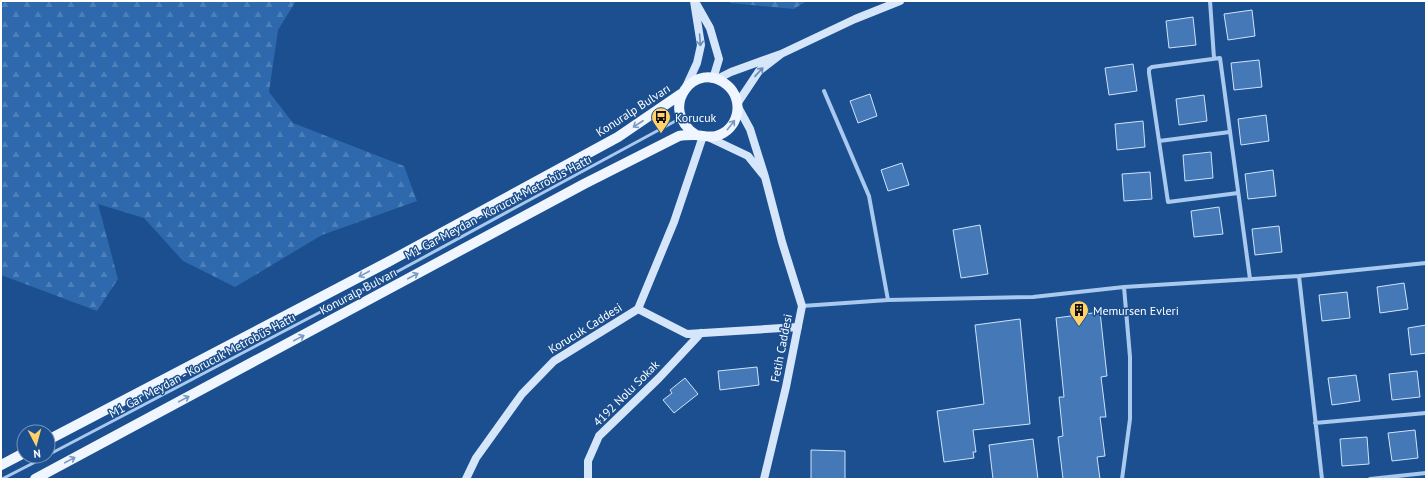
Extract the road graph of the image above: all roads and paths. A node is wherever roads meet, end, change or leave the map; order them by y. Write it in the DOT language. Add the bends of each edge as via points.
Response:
graph roads {
  1 [pos="695,1"];
  2 [pos="900,1"];
  3 [pos="1210,1"];
  4 [pos="781,54"];
  5 [pos="1214,58"];
  6 [pos="715,79"];
  7 [pos="683,91"];
  8 [pos="824,91"];
  9 [pos="738,106"];
  10 [pos="681,118"];
  11 [pos="1230,132"];
  12 [pos="703,136"];
  13 [pos="1159,141"];
  14 [pos="765,177"];
  15 [pos="1238,193"];
  16 [pos="1426,263"];
  17 [pos="1299,276"];
  18 [pos="1250,279"];
  19 [pos="1124,287"];
  20 [pos="888,300"];
  21 [pos="802,306"];
  22 [pos="638,309"];
  23 [pos="798,328"];
  24 [pos="701,333"];
  25 [pos="1426,412"];
  26 [pos="1315,423"];
  27 [pos="56,436"];
  28 [pos="56,452"];
  29 [pos="16,457"];
  30 [pos="32,464"];
  31 [pos="1,465"];
  32 [pos="1426,473"];
  33 [pos="2,479"];
  34 [pos="35,479"];
  35 [pos="466,479"];
  36 [pos="588,479"];
  37 [pos="764,479"];
  38 [pos="1122,479"];
  39 [pos="1322,479"];
  40 [pos="1370,479"];
  1 -- 6 [label="street" via="710,28 719,59"];
  1 -- 7 [label="street, one-way" via="701,45 697,63"];
  2 -- 4 [label="street"];
  3 -- 5 [label="street"];
  4 -- 6 [label="street"];
  9 -- 4 [label="street, one-way" via="759,72"];
  5 -- 11 [label="street" via="1220,58"];
  5 -- 13 [label="street" via="1149,69"];
  6 -- 7 [label="main road" via="704,78 695,81"];
  6 -- 9 [label="main road" via="731,88"];
  7 -- 10 [label="main road" via="678,103"];
  7 -- 27 [label="main road, Konuralp Bulvarı, one-way" via="618,137 388,262"];
  8 -- 20 [label="street" via="868,196"];
  12 -- 9 [label="main road, one-way" via="724,132 732,126"];
  9 -- 14 [label="street, Fetih Caddesi" via="750,129"];
  10 -- 12 [label="main road" via="688,129"];
  10 -- 28 [label="lane, M1 Gar Meydan - Korucuk Metrobüs Hattı"];
  11 -- 13 [label="street"];
  11 -- 15 [label="street"];
  12 -- 14 [label="street, Fetih Caddesi" via="748,156"];
  12 -- 22 [label="street, Korucuk Caddesi" via="674,222"];
  34 -- 12 [label="main road, Konuralp Bulvarı, one-way" via="584,184 679,136"];
  13 -- 15 [label="street" via="1168,202"];
  14 -- 21 [label="street, Fetih Caddesi"];
  15 -- 18 [label="street"];
  16 -- 17 [label="street"];
  17 -- 18 [label="street"];
  17 -- 26 [label="street"];
  18 -- 19 [label="street"];
  19 -- 20 [label="street" via="1033,297"];
  19 -- 38 [label="street" via="1130,358 1130,419"];
  20 -- 21 [label="street"];
  21 -- 23 [label="street, Fetih Caddesi"];
  22 -- 24 [label="street" via="687,334"];
  22 -- 35 [label="street, Korucuk Caddesi" via="554,360 522,394 476,458"];
  23 -- 24 [label="street"];
  23 -- 37 [label="street, Fetih Caddesi"];
  24 -- 36 [label="street, 4192 Nolu Sokak" via="599,436 588,461"];
  25 -- 26 [label="street"];
  26 -- 39 [label="street"];
  29 -- 31 [label="main road"];
  30 -- 33 [label="lane, M1 Gar Meydan - Korucuk Metrobüs Hattı"];
  32 -- 40 [label="street"];
}
